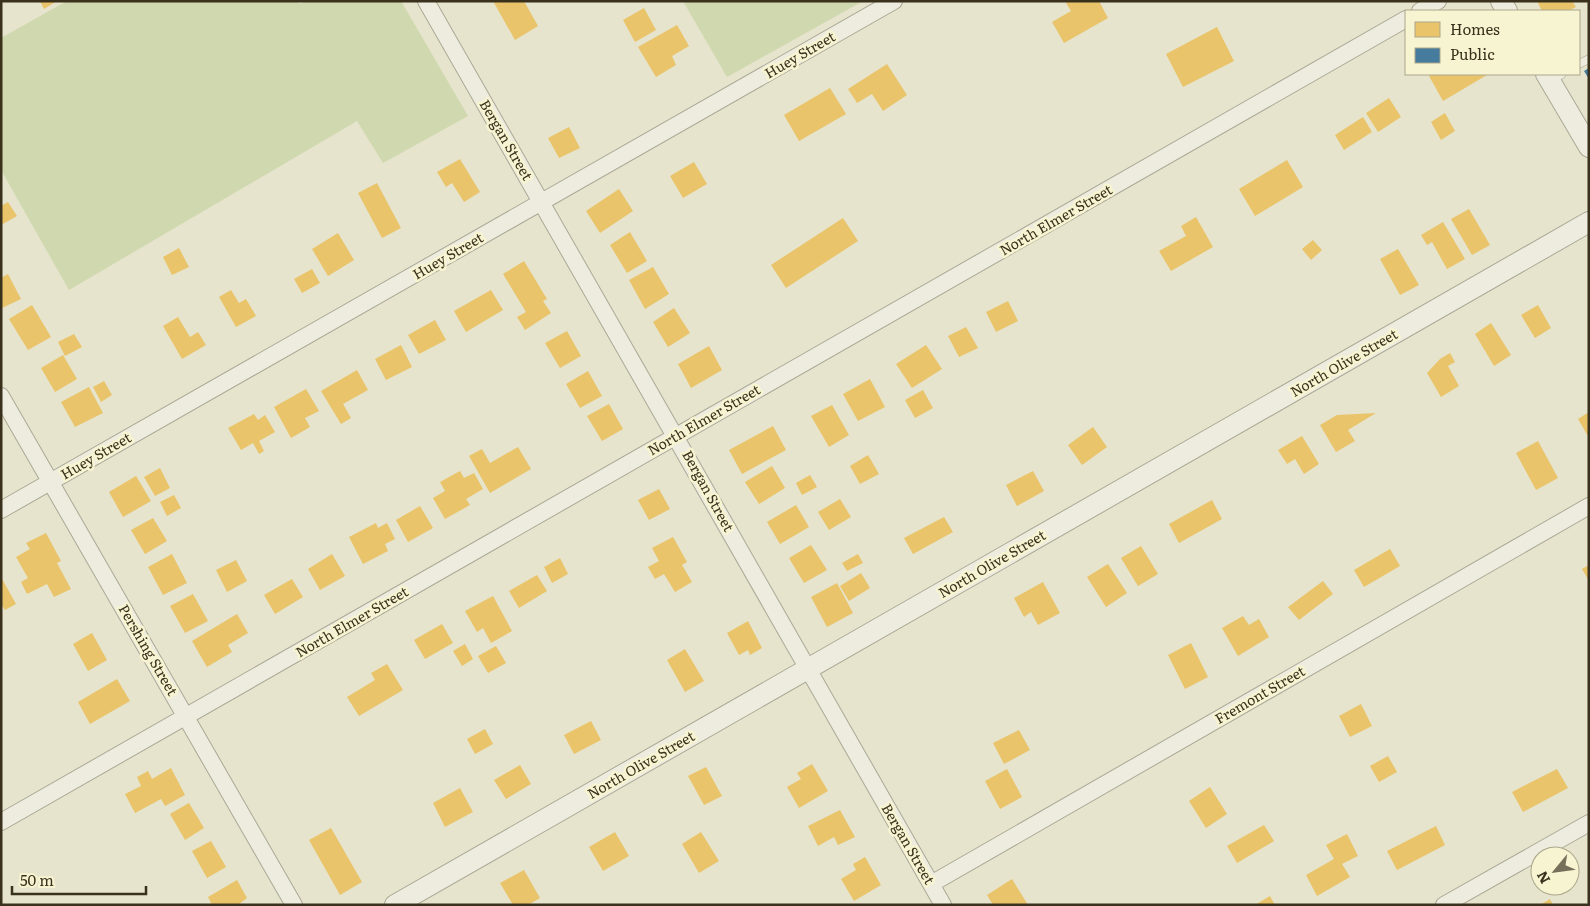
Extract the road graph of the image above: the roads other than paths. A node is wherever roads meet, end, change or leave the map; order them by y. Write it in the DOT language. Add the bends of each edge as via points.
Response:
graph roads {
  1 [pos="426,1"];
  2 [pos="894,1"];
  3 [pos="1438,1"];
  4 [pos="1422,10"];
  5 [pos="1405,20"];
  6 [pos="1553,76"];
  7 [pos="1589,147"];
  8 [pos="542,203"];
  9 [pos="1589,222"];
  10 [pos="1,396"];
  11 [pos="676,436"];
  12 [pos="50,481"];
  13 [pos="1589,506"];
  14 [pos="1,510"];
  15 [pos="808,669"];
  16 [pos="186,716"];
  17 [pos="1,822"];
  18 [pos="1589,823"];
  19 [pos="931,884"];
  20 [pos="294,905"];
  21 [pos="396,905"];
  22 [pos="943,905"];
  23 [pos="1444,905"];
  1 -- 8 [label="street, Bergan Street"];
  2 -- 8 [label="street, Huey Street"];
  3 -- 4 [label="street"];
  5 -- 11 [label="street, North Elmer Street"];
  6 -- 7 [label="street"];
  8 -- 11 [label="street, Bergan Street"];
  8 -- 12 [label="street, Huey Street"];
  9 -- 15 [label="street, North Olive Street"];
  10 -- 12 [label="street, Pershing Street"];
  11 -- 15 [label="street, Bergan Street"];
  11 -- 16 [label="street, North Elmer Street"];
  12 -- 14 [label="street, Huey Street"];
  12 -- 16 [label="street, Pershing Street"];
  13 -- 19 [label="street, Fremont Street"];
  15 -- 19 [label="street, Bergan Street"];
  15 -- 21 [label="street, North Olive Street"];
  16 -- 17 [label="street, North Elmer Street"];
  16 -- 20 [label="street, Pershing Street"];
  18 -- 23 [label="street"];
  19 -- 22 [label="street, Bergan Street"];
}
